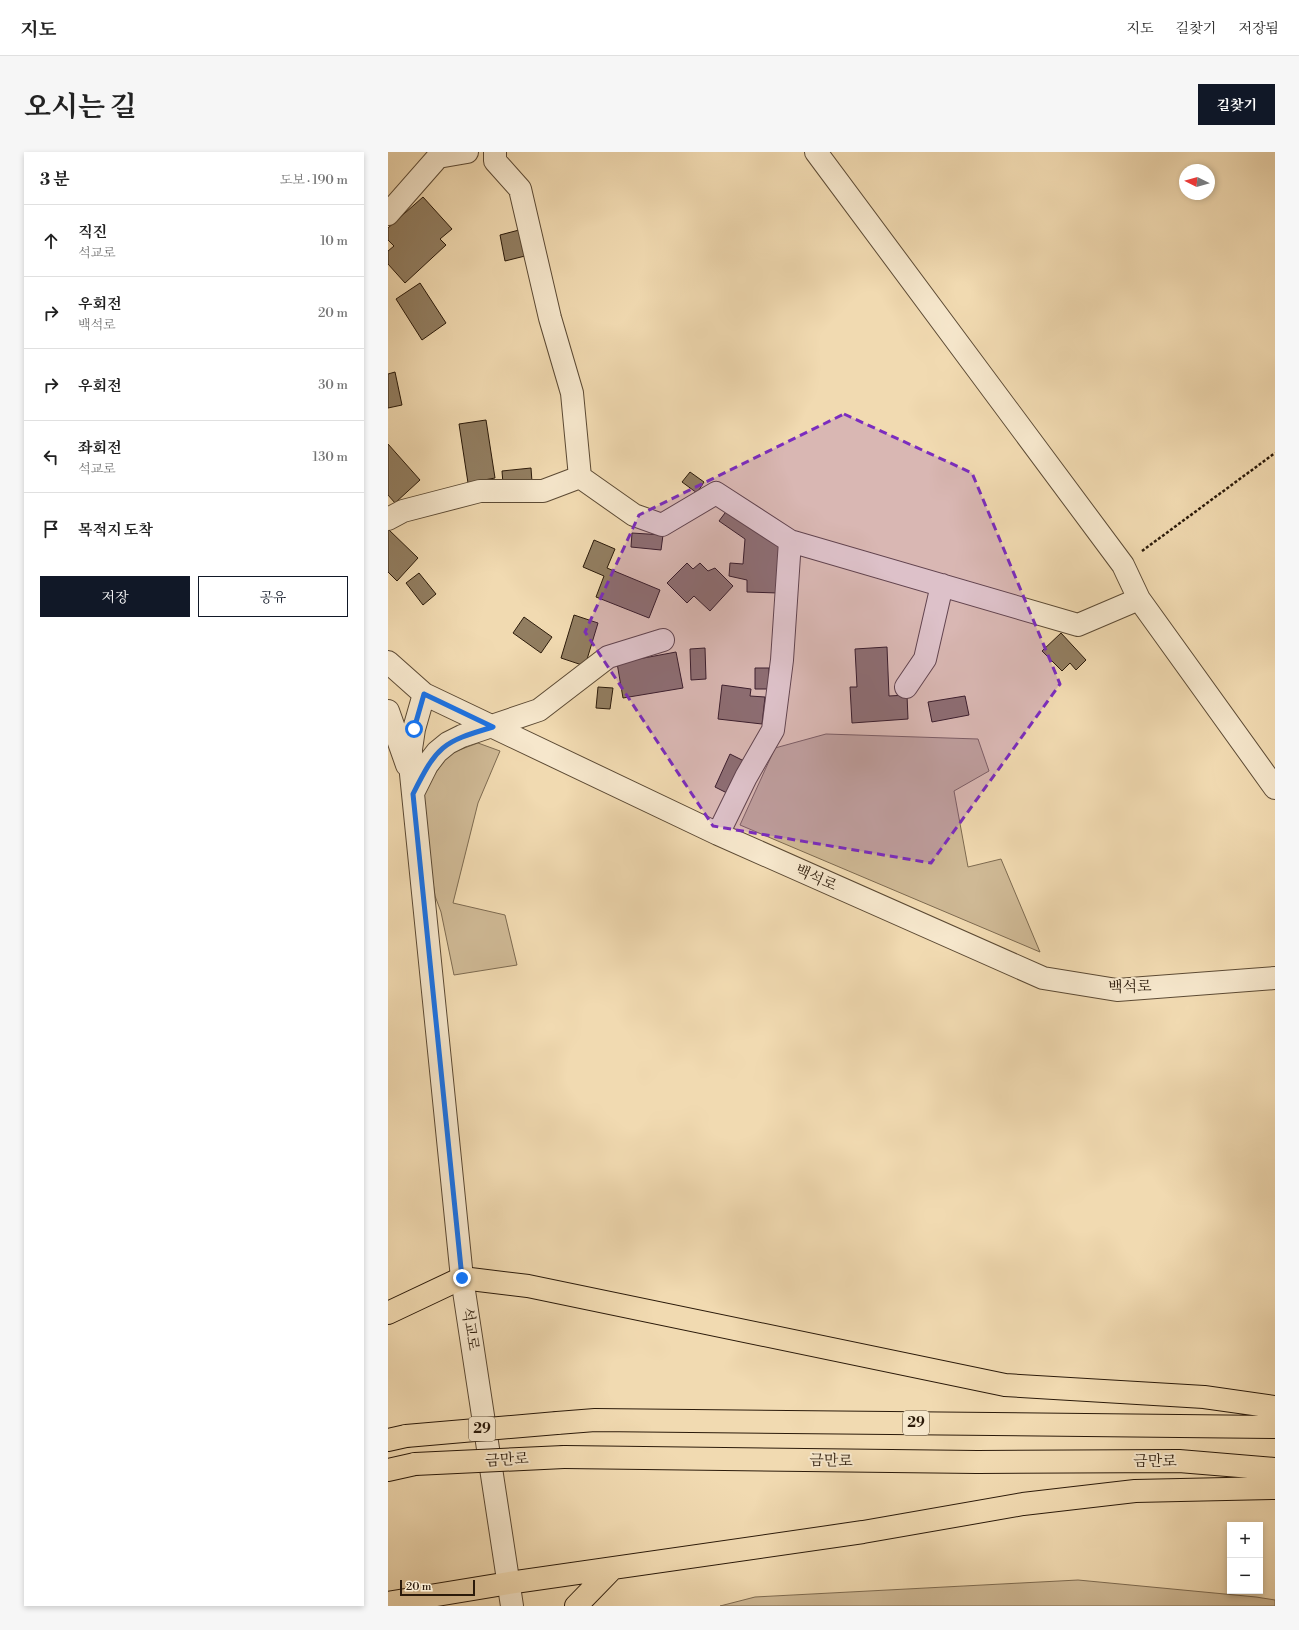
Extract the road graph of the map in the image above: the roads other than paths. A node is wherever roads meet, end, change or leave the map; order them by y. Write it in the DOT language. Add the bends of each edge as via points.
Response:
graph roads {
  1 [pos="467,152"];
  2 [pos="495,152"];
  3 [pos="816,152"];
  4 [pos="388,214"];
  5 [pos="580,477"];
  6 [pos="388,519"];
  7 [pos="790,541"];
  8 [pos="942,585"];
  9 [pos="1139,599"];
  10 [pos="663,640"];
  11 [pos="388,662"];
  12 [pos="906,687"];
  13 [pos="424,694"];
  14 [pos="388,711"];
  15 [pos="493,727"];
  16 [pos="412,784"];
  17 [pos="1275,788"];
  18 [pos="718,834"];
  19 [pos="1275,978"];
  20 [pos="462,1278"];
  21 [pos="388,1314"];
  22 [pos="1275,1407"];
  23 [pos="1275,1427"];
  24 [pos="397,1438"];
  25 [pos="1275,1469"];
  26 [pos="388,1470"];
  27 [pos="1275,1488"];
  28 [pos="612,1569"];
  29 [pos="509,1583"];
  30 [pos="429,1602"];
  31 [pos="388,1603"];
  32 [pos="512,1606"];
  33 [pos="576,1606"];
  1 -- 4 [label="street" via="438,157"];
  2 -- 5 [label="street" via="495,161 520,189 550,318 572,393"];
  3 -- 9 [label="street" via="1123,565"];
  5 -- 6 [label="street" via="543,491 480,491 403,511"];
  5 -- 7 [label="street" via="634,515 662,525 716,493"];
  7 -- 8 [label="street"];
  7 -- 18 [label="street" via="782,660 772,730"];
  8 -- 9 [label="street" via="1078,625"];
  8 -- 12 [label="street" via="925,659"];
  9 -- 17 [label="street"];
  10 -- 15 [label="street" via="608,657 539,710"];
  11 -- 13 [label="street, 백석로"];
  13 -- 15 [label="street, 백석로"];
  13 -- 16 [label="street, 석교로" via="411,749"];
  14 -- 16 [label="street"];
  15 -- 16 [label="street" via="448,743 437,752"];
  15 -- 18 [label="street, 백석로"];
  16 -- 20 [label="street, 석교로"];
  18 -- 19 [label="street, 백석로" via="1043,978 1117,990"];
  20 -- 21 [label="highway"];
  20 -- 22 [label="highway" via="528,1286 1006,1385 1204,1397"];
  20 -- 29 [label="street, 석교로"];
  23 -- 24 [label="highway, 29, bridge" via="595,1420"];
  25 -- 26 [label="highway, 금만로 / 29, bridge" via="1179,1461 977,1462 564,1457 415,1464"];
  27 -- 28 [label="highway" via="1135,1491 1023,1504 863,1532"];
  28 -- 29 [label="highway"];
  28 -- 33 [label="highway"];
  29 -- 30 [label="highway"];
  29 -- 32 [label="street, 석교로"];
  30 -- 31 [label="highway"];
}
